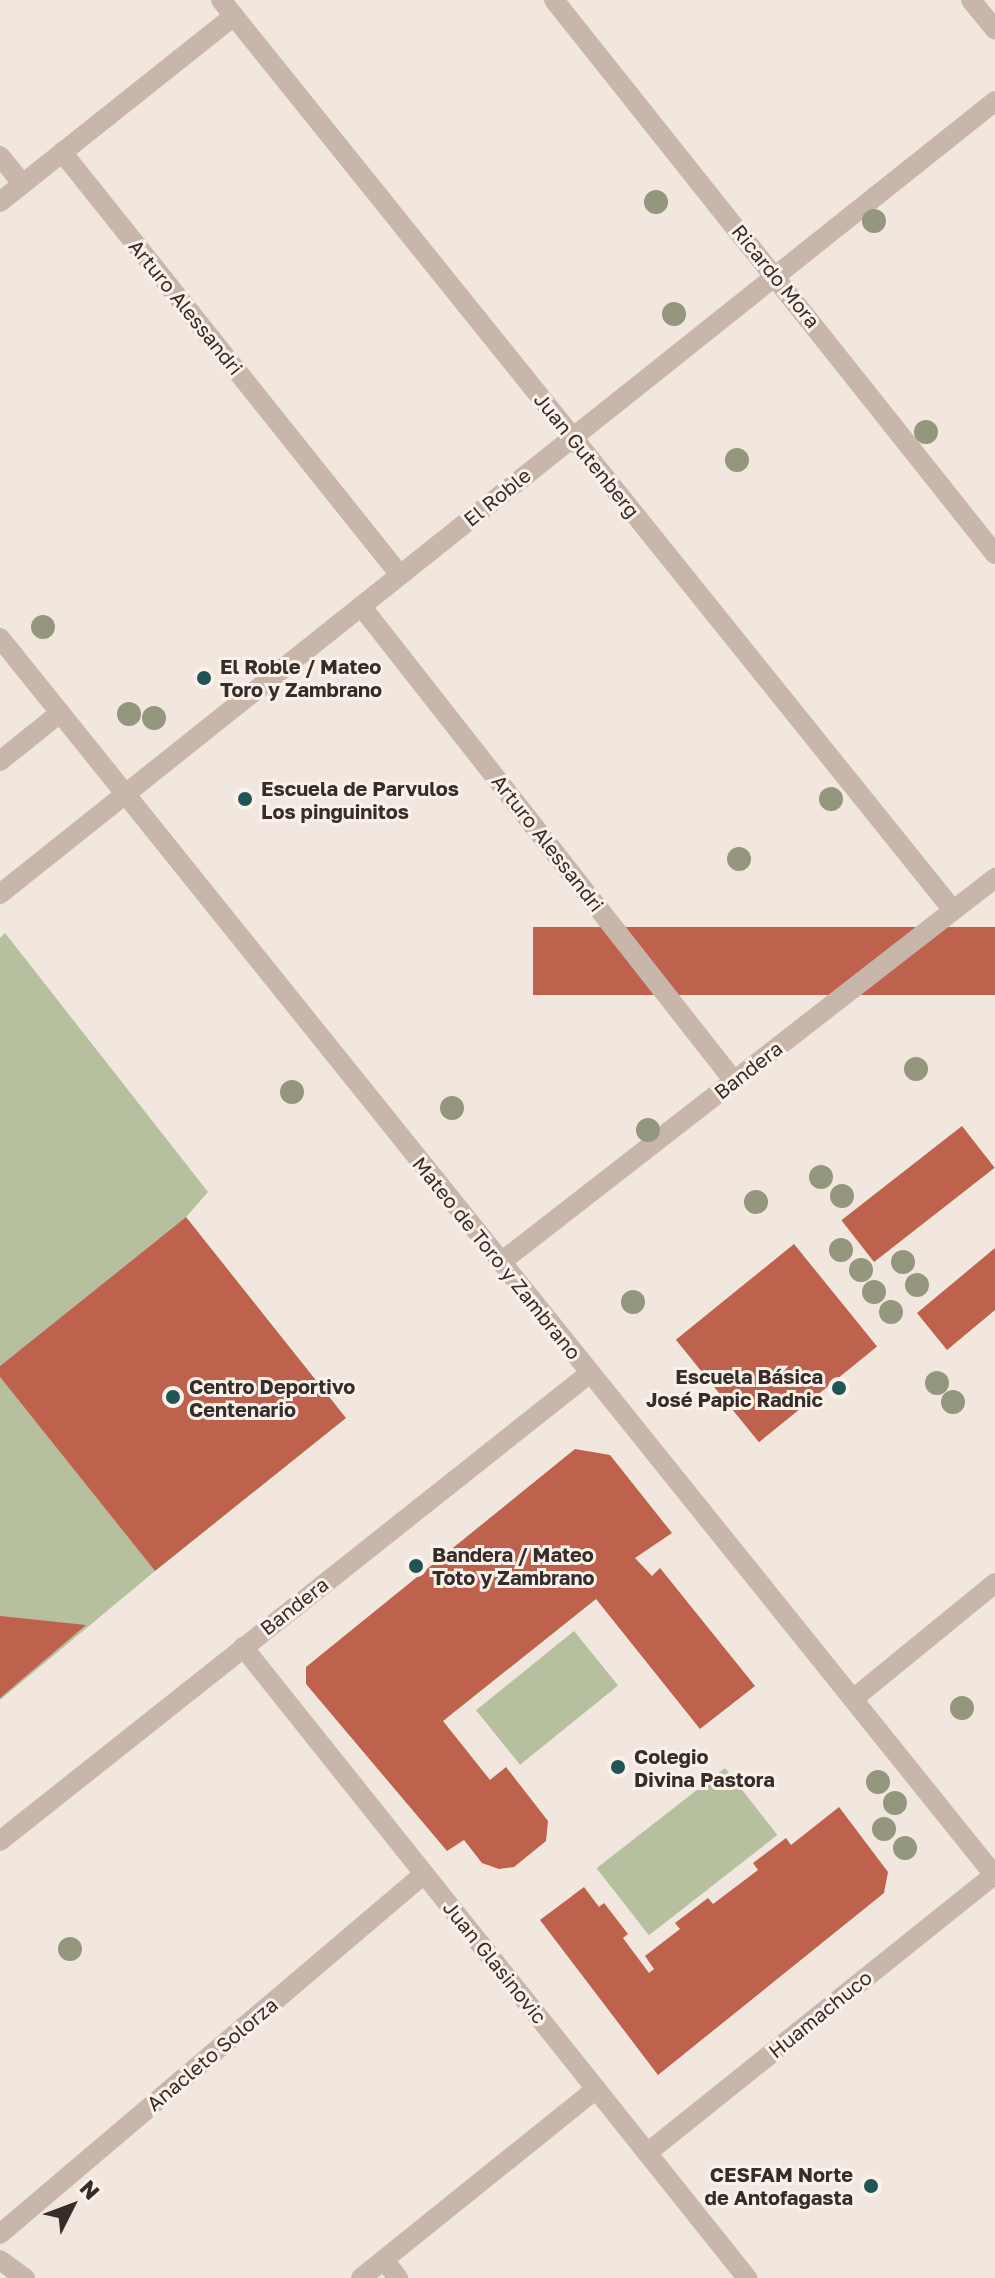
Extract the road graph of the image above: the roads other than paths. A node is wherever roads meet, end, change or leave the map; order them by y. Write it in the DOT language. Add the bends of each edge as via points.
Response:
graph roads {
  1 [pos="554,0"];
  2 [pos="971,0"];
  3 [pos="228,8"];
  4 [pos="995,30"];
  5 [pos="995,101"];
  6 [pos="62,152"];
  7 [pos="0,156"];
  8 [pos="23,184"];
  9 [pos="0,202"];
  10 [pos="776,276"];
  11 [pos="572,438"];
  12 [pos="995,554"];
  13 [pos="400,575"];
  14 [pos="361,606"];
  15 [pos="0,638"];
  16 [pos="60,713"];
  17 [pos="0,761"];
  18 [pos="124,795"];
  19 [pos="995,878"];
  20 [pos="0,894"];
  21 [pos="953,910"];
  22 [pos="734,1081"];
  23 [pos="501,1262"];
  24 [pos="590,1373"];
  25 [pos="995,1583"];
  26 [pos="243,1647"];
  27 [pos="853,1699"];
  28 [pos="0,1841"];
  29 [pos="424,1874"];
  30 [pos="994,1875"];
  31 [pos="596,2089"];
  32 [pos="647,2153"];
  33 [pos="0,2234"];
  34 [pos="0,2260"];
  35 [pos="384,2260"];
  36 [pos="25,2278"];
  37 [pos="361,2278"];
  38 [pos="398,2278"];
  39 [pos="747,2278"];
  1 -- 10 [label="street, Ricardo Mora"];
  2 -- 4 [label="street"];
  3 -- 6 [label="street"];
  3 -- 11 [label="street, Juan Gutenberg"];
  5 -- 10 [label="street, El Roble"];
  6 -- 8 [label="street"];
  6 -- 13 [label="street, Arturo Alessandri"];
  7 -- 8 [label="street"];
  8 -- 9 [label="street"];
  10 -- 11 [label="street, El Roble"];
  10 -- 12 [label="street, Ricardo Mora"];
  11 -- 13 [label="street, El Roble"];
  11 -- 21 [label="street, Juan Gutenberg"];
  13 -- 14 [label="street, El Roble"];
  14 -- 18 [label="street, El Roble"];
  14 -- 22 [label="street, Arturo Alessandri"];
  15 -- 16 [label="street, Mateo de Toro y Zambrano"];
  16 -- 17 [label="street"];
  16 -- 18 [label="street, Mateo de Toro y Zambrano"];
  18 -- 20 [label="street, El Roble"];
  18 -- 23 [label="street, Mateo de Toro y Zambrano"];
  19 -- 21 [label="street, Bandera"];
  21 -- 22 [label="street, Bandera"];
  22 -- 23 [label="street, Bandera"];
  23 -- 24 [label="street, Mateo de Toro y Zambrano"];
  24 -- 26 [label="street, Bandera"];
  24 -- 27 [label="street, Mateo de Toro y Zambrano"];
  25 -- 27 [label="street"];
  26 -- 28 [label="street, Bandera"];
  26 -- 29 [label="street, Juan Glasinovic"];
  27 -- 30 [label="street, Mateo de Toro y Zambrano"];
  29 -- 31 [label="street, Juan Glasinovic"];
  29 -- 33 [label="street, Anacleto Solorza"];
  30 -- 32 [label="street, Huamachuco"];
  31 -- 32 [label="street, Juan Glasinovic"];
  31 -- 35 [label="street"];
  32 -- 39 [label="street, Juan Glasinovic"];
  34 -- 36 [label="street"];
  35 -- 37 [label="street"];
  35 -- 38 [label="street"];
}
